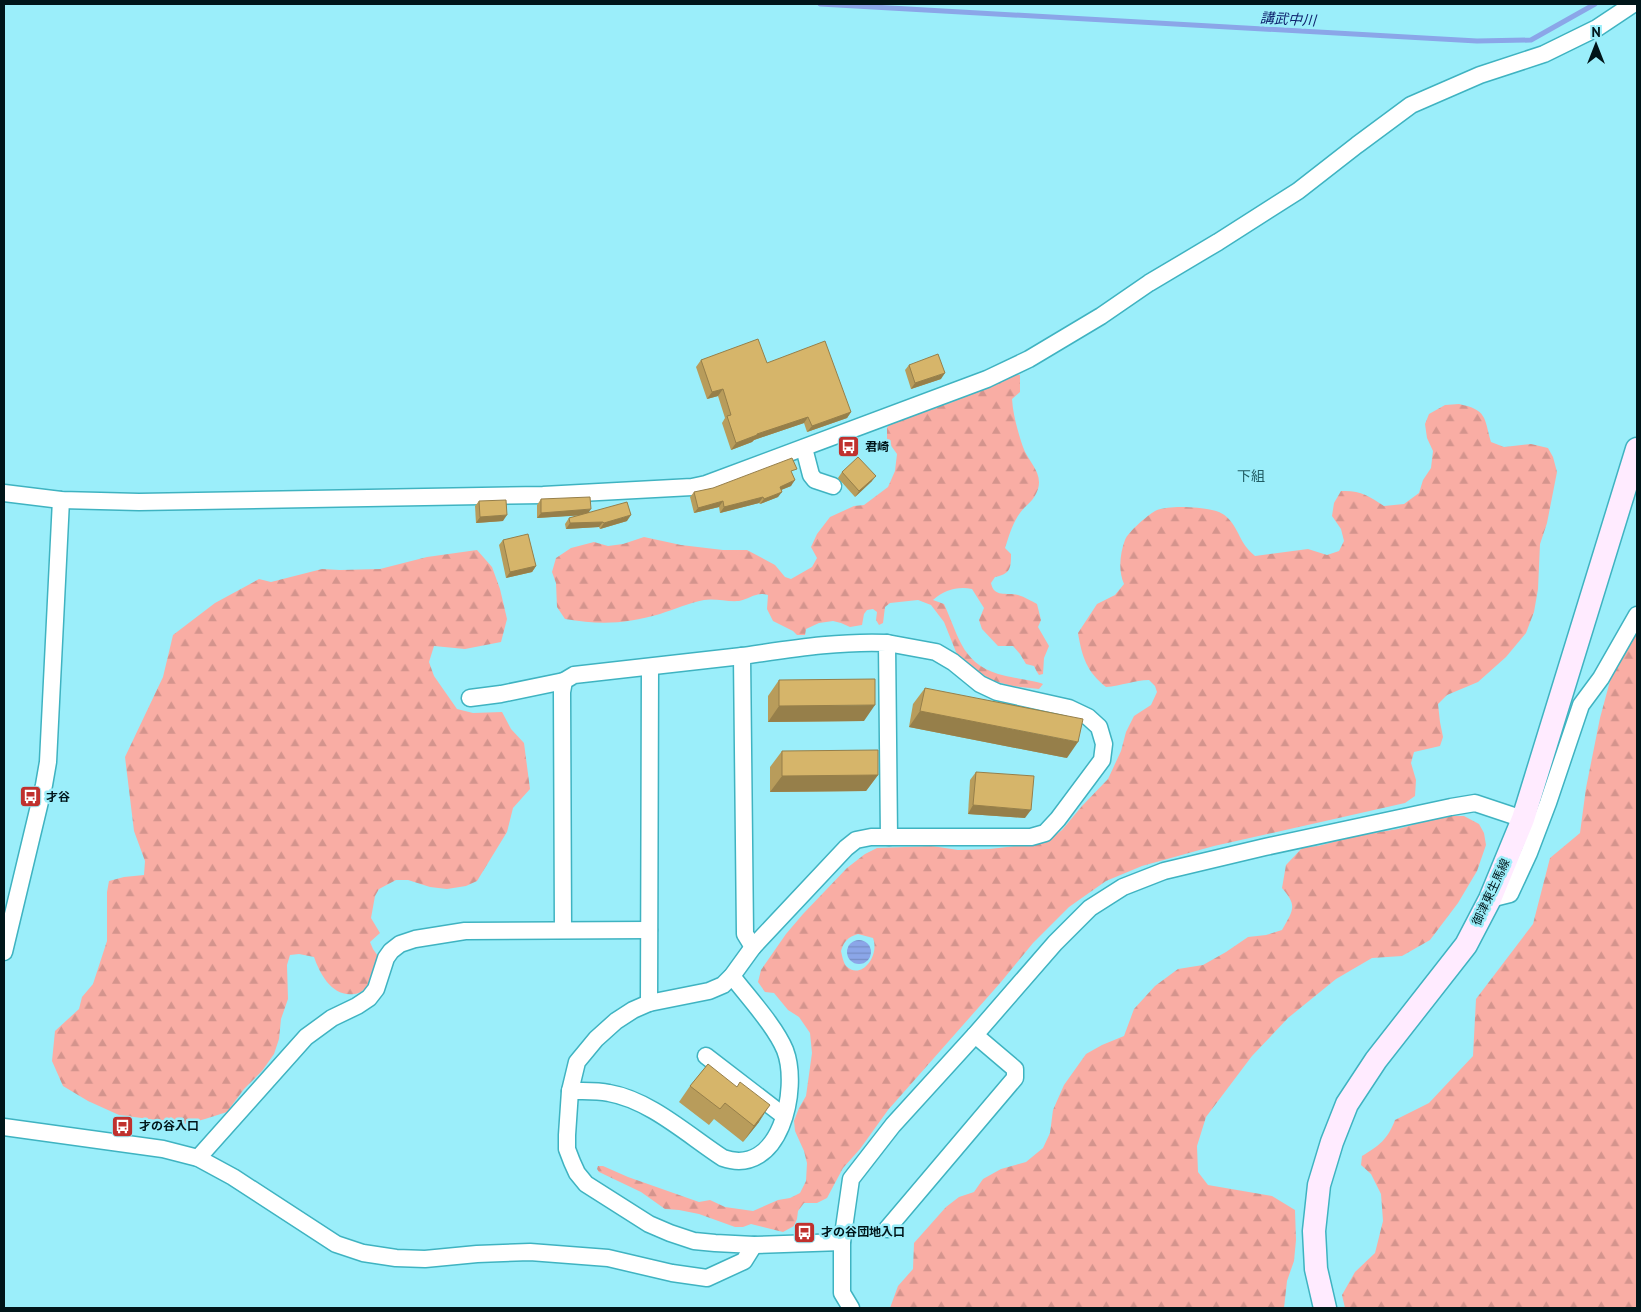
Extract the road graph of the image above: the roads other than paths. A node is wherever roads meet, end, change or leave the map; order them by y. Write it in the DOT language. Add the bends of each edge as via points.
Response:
graph roads {
  1 [pos="1633,4"];
  2 [pos="804,448"];
  3 [pos="1637,449"];
  4 [pos="833,486"];
  5 [pos="4,493"];
  6 [pos="60,500"];
  7 [pos="1637,615"];
  8 [pos="887,643"];
  9 [pos="742,656"];
  10 [pos="650,667"];
  11 [pos="564,681"];
  12 [pos="470,698"];
  13 [pos="1522,819"];
  14 [pos="889,837"];
  15 [pos="1490,899"];
  16 [pos="563,930"];
  17 [pos="649,930"];
  18 [pos="753,947"];
  19 [pos="4,952"];
  20 [pos="732,976"];
  21 [pos="649,1003"];
  22 [pos="975,1035"];
  23 [pos="706,1056"];
  24 [pos="570,1091"];
  25 [pos="784,1116"];
  26 [pos="4,1127"];
  27 [pos="198,1158"];
  28 [pos="887,1229"];
  29 [pos="842,1242"];
  30 [pos="754,1245"];
  31 [pos="851,1308"];
  32 [pos="1325,1308"];
  1 -- 2 [label="street" via="1597,28 1544,54 1480,75 1411,105 1298,191 1029,359 987,379"];
  2 -- 4 [label="street" via="811,475 815,480"];
  2 -- 6 [label="street" via="692,487 543,496 139,502"];
  3 -- 13 [label="main road, 御津東生馬線"];
  5 -- 6 [label="street"];
  6 -- 19 [label="street" via="48,762"];
  7 -- 15 [label="street" via="1581,705 1548,804 1510,894"];
  8 -- 9 [label="street" via="816,645"];
  8 -- 14 [label="street"];
  8 -- 14 [label="street" via="936,652 980,684 997,692 1069,708 1088,717 1099,727 1104,744 1102,760 1045,832 1031,837"];
  9 -- 10 [label="street"];
  9 -- 18 [label="street" via="746,934"];
  10 -- 11 [label="street" via="574,676"];
  10 -- 17 [label="street"];
  11 -- 12 [label="street"];
  11 -- 16 [label="street"];
  13 -- 15 [label="main road, 御津東生馬線"];
  13 -- 22 [label="street" via="1475,804 1451,807 1164,871 1123,887 1090,908 1055,943"];
  14 -- 18 [label="street" via="856,840 846,848"];
  15 -- 32 [label="main road, 御津東生馬線" via="1466,945 1376,1060 1347,1104 1319,1185 1314,1231 1316,1269"];
  16 -- 17 [label="street"];
  16 -- 27 [label="street" via="465,931 400,944 386,958 376,989 369,998 306,1037"];
  17 -- 21 [label="street"];
  18 -- 20 [label="street"];
  20 -- 21 [label="street" via="723,985 709,991"];
  20 -- 25 [label="street" via="786,1052 790,1083"];
  21 -- 24 [label="street" via="616,1020 596,1039 577,1062"];
  22 -- 28 [label="street" via="1015,1069 1016,1078"];
  22 -- 29 [label="street" via="893,1125 852,1179"];
  23 -- 25 [label="street"];
  24 -- 25 [label="street" via="610,1093 637,1102 729,1160 748,1160 762,1153 775,1140"];
  24 -- 30 [label="street" via="567,1149 577,1174 586,1184 670,1234 694,1241"];
  26 -- 27 [label="street" via="163,1148"];
  27 -- 30 [label="street" via="336,1244 396,1258 425,1260 530,1252 608,1258 707,1278 744,1261"];
  29 -- 30 [label="street"];
  29 -- 31 [label="street" via="842,1293"];
}
